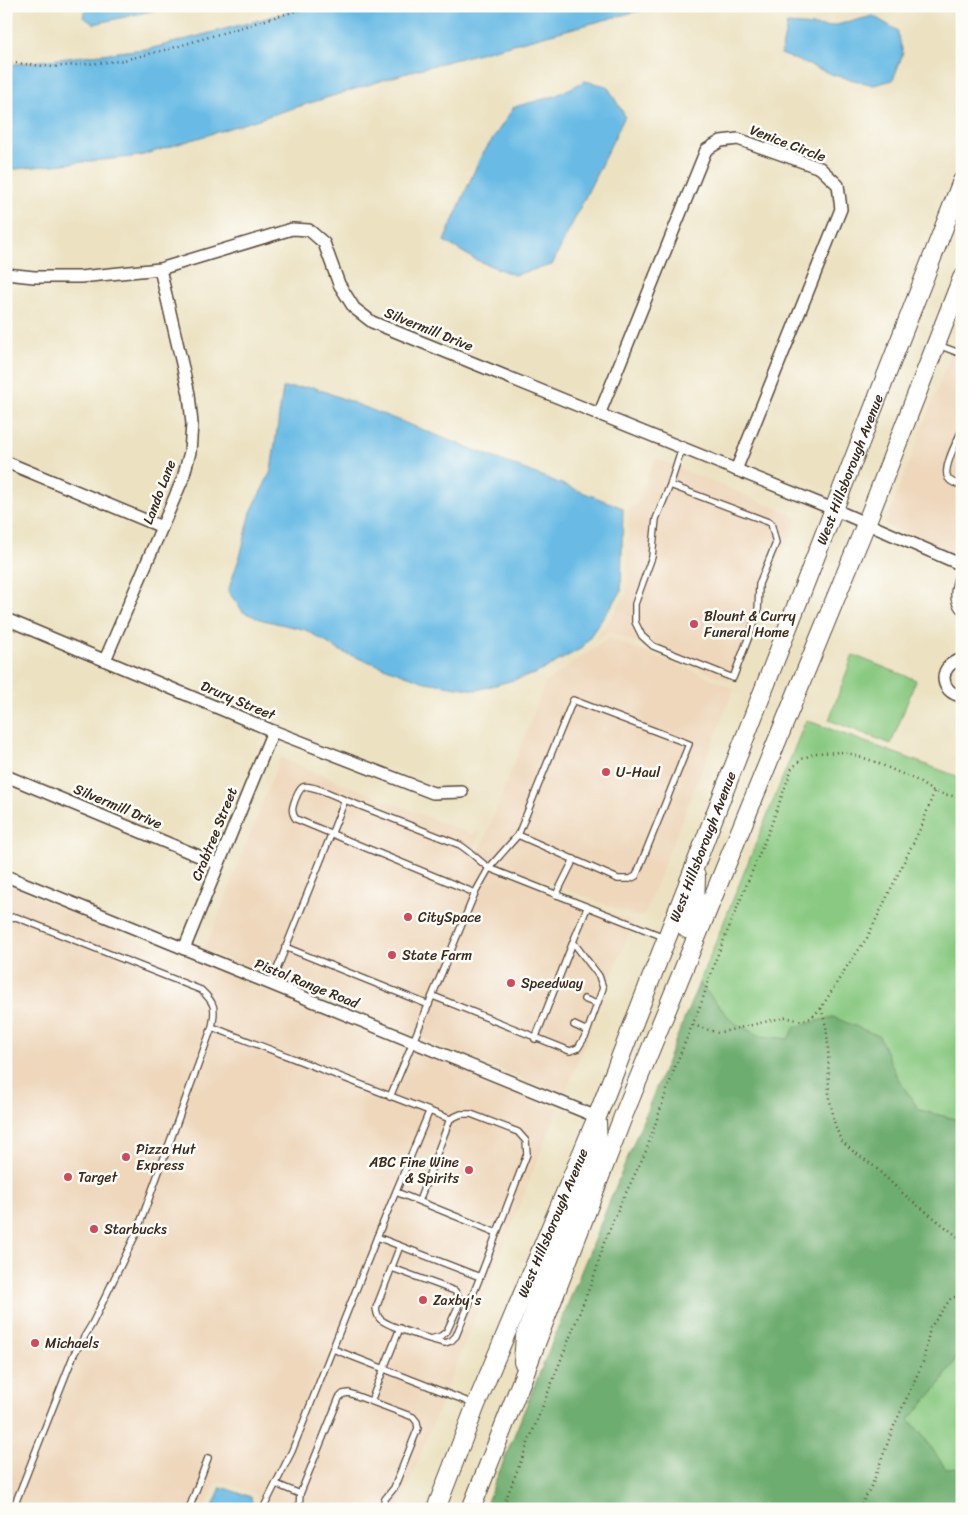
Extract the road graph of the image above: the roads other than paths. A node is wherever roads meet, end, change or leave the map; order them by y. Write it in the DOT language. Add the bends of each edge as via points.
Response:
graph roads {
  1 [pos="962,181"];
  2 [pos="160,269"];
  3 [pos="6,274"];
  4 [pos="962,278"];
  5 [pos="936,344"];
  6 [pos="962,354"];
  7 [pos="599,415"];
  8 [pos="962,430"];
  9 [pos="682,448"];
  10 [pos="6,462"];
  11 [pos="736,470"];
  12 [pos="962,485"];
  13 [pos="670,486"];
  14 [pos="833,510"];
  15 [pos="866,524"];
  16 [pos="162,527"];
  17 [pos="962,565"];
  18 [pos="962,612"];
  19 [pos="6,619"];
  20 [pos="105,660"];
  21 [pos="962,660"];
  22 [pos="961,696"];
  23 [pos="273,731"];
  24 [pos="6,776"];
  25 [pos="462,792"];
  26 [pos="345,800"];
  27 [pos="331,834"];
  28 [pos="518,835"];
  29 [pos="574,859"];
  30 [pos="218,864"];
  31 [pos="696,864"];
  32 [pos="489,868"];
  33 [pos="6,876"];
  34 [pos="475,893"];
  35 [pos="556,895"];
  36 [pos="587,908"];
  37 [pos="6,918"];
  38 [pos="667,939"];
  39 [pos="573,942"];
  40 [pos="285,947"];
  41 [pos="184,949"];
  42 [pos="271,984"];
  43 [pos="555,988"];
  44 [pos="562,991"];
  45 [pos="433,996"];
  46 [pos="584,999"];
  47 [pos="597,1004"];
  48 [pos="429,1005"];
  49 [pos="545,1014"];
  50 [pos="552,1017"];
  51 [pos="574,1026"];
  52 [pos="212,1027"];
  53 [pos="587,1031"];
  54 [pos="535,1039"];
  55 [pos="414,1042"];
  56 [pos="390,1097"];
  57 [pos="429,1112"];
  58 [pos="624,1114"];
  59 [pos="597,1117"];
  60 [pos="450,1120"];
  61 [pos="396,1192"];
  62 [pos="419,1201"];
  63 [pos="497,1233"];
  64 [pos="377,1237"];
  65 [pos="400,1246"];
  66 [pos="392,1268"];
  67 [pos="480,1276"];
  68 [pos="400,1328"];
  69 [pos="431,1339"];
  70 [pos="333,1349"];
  71 [pos="383,1369"];
  72 [pos="522,1380"];
  73 [pos="371,1401"];
  74 [pos="476,1405"];
  75 [pos="208,1458"];
  76 [pos="276,1484"];
  77 [pos="300,1494"];
  78 [pos="13,1509"];
  79 [pos="189,1509"];
  80 [pos="263,1509"];
  81 [pos="299,1509"];
  82 [pos="381,1509"];
  83 [pos="436,1509"];
  84 [pos="471,1509"];
  1 -- 14 [label="main road, West Hillsborough Avenue"];
  2 -- 3 [label="street, Silvermill Drive" via="80,277"];
  2 -- 7 [label="street, Silvermill Drive" via="292,229 308,230 324,243 339,284 354,308 372,322"];
  2 -- 16 [label="street, Lando Lane" via="192,424 190,452"];
  4 -- 5 [label="main road, West Hillsborough Avenue"];
  5 -- 6 [label="lane"];
  5 -- 15 [label="main road, West Hillsborough Avenue"];
  7 -- 9 [label="street, Silvermill Drive"];
  7 -- 11 [label="street, Venice Circle" via="706,150 721,140 738,139 820,168 838,185 840,209"];
  8 -- 12 [label="lane" via="946,469 947,477"];
  9 -- 11 [label="street, Silvermill Drive"];
  9 -- 13 [label="lane"];
  10 -- 16 [label="street"];
  11 -- 14 [label="street, Silvermill Drive"];
  13 -- 13 [label="lane" via="656,519 652,557 635,604 635,622 642,636 653,646 733,678 758,613 759,584 776,543 771,523"];
  14 -- 15 [label="street, Silvermill Drive"];
  14 -- 31 [label="main road, West Hillsborough Avenue"];
  15 -- 17 [label="street, Silvermill Drive"];
  15 -- 58 [label="main road, West Hillsborough Avenue"];
  16 -- 20 [label="street, Lando Lane"];
  17 -- 18 [label="lane" via="954,590 954,602"];
  19 -- 20 [label="street, Drury Street"];
  20 -- 23 [label="street, Drury Street"];
  21 -- 22 [label="street" via="950,664 944,674 949,691"];
  23 -- 25 [label="street, Drury Street" via="433,793"];
  23 -- 30 [label="street, Crabtree Street"];
  24 -- 30 [label="street, Silvermill Drive"];
  26 -- 27 [label="lane"];
  26 -- 27 [label="lane" via="310,786 298,792 292,807 296,819"];
  26 -- 32 [label="lane" via="460,845"];
  27 -- 34 [label="lane"];
  27 -- 40 [label="lane"];
  28 -- 29 [label="lane"];
  28 -- 29 [label="lane" via="573,700 689,744 636,876 618,879"];
  28 -- 32 [label="lane"];
  29 -- 35 [label="lane"];
  30 -- 41 [label="street, Crabtree Street"];
  31 -- 38 [label="main road, West Hillsborough Avenue"];
  31 -- 58 [label="main road" via="695,908 617,1103 617,1111"];
  32 -- 34 [label="lane"];
  32 -- 35 [label="lane"];
  33 -- 41 [label="street, Pistol Range Road"];
  34 -- 45 [label="lane"];
  35 -- 36 [label="lane"];
  36 -- 38 [label="lane"];
  36 -- 39 [label="lane"];
  37 -- 52 [label="lane" via="16,917 201,990 212,1000 216,1012"];
  38 -- 59 [label="main road, West Hillsborough Avenue"];
  39 -- 43 [label="lane"];
  39 -- 47 [label="lane" via="599,976 603,988"];
  40 -- 42 [label="lane"];
  40 -- 48 [label="lane"];
  41 -- 42 [label="street, Pistol Range Road"];
  42 -- 55 [label="street, Pistol Range Road"];
  43 -- 44 [label="lane"];
  43 -- 49 [label="lane"];
  45 -- 48 [label="lane"];
  45 -- 54 [label="lane"];
  46 -- 47 [label="lane"];
  47 -- 53 [label="lane"];
  48 -- 55 [label="lane"];
  49 -- 50 [label="lane"];
  49 -- 54 [label="lane"];
  51 -- 53 [label="lane"];
  52 -- 56 [label="lane"];
  52 -- 78 [label="lane" via="136,1234 74,1354"];
  53 -- 54 [label="lane" via="578,1048 570,1052"];
  55 -- 56 [label="lane"];
  55 -- 59 [label="street, Pistol Range Road"];
  56 -- 57 [label="lane"];
  57 -- 60 [label="lane"];
  57 -- 61 [label="lane"];
  58 -- 72 [label="main road, West Hillsborough Avenue"];
  59 -- 72 [label="main road" via="598,1148 525,1336"];
  59 -- 74 [label="main road, West Hillsborough Avenue"];
  60 -- 62 [label="lane"];
  60 -- 63 [label="lane" via="461,1114 471,1114 518,1132 526,1142 526,1154"];
  61 -- 62 [label="lane"];
  61 -- 64 [label="lane"];
  62 -- 63 [label="lane"];
  63 -- 67 [label="lane"];
  64 -- 65 [label="lane"];
  64 -- 70 [label="lane"];
  65 -- 66 [label="lane"];
  65 -- 67 [label="lane"];
  66 -- 68 [label="lane" via="376,1308 381,1320"];
  66 -- 69 [label="lane" via="455,1291 459,1298 448,1331"];
  67 -- 69 [label="lane" via="456,1336 445,1343"];
  68 -- 69 [label="lane"];
  68 -- 71 [label="lane"];
  70 -- 71 [label="lane"];
  70 -- 76 [label="lane"];
  71 -- 73 [label="lane"];
  71 -- 74 [label="lane"];
  72 -- 84 [label="main road, West Hillsborough Avenue"];
  73 -- 77 [label="lane" via="349,1393 339,1398"];
  73 -- 82 [label="lane" via="413,1417 418,1428 394,1488"];
  74 -- 83 [label="main road, West Hillsborough Avenue"];
  75 -- 79 [label="lane"];
  76 -- 77 [label="lane"];
  76 -- 80 [label="lane"];
  77 -- 81 [label="lane"];
}
